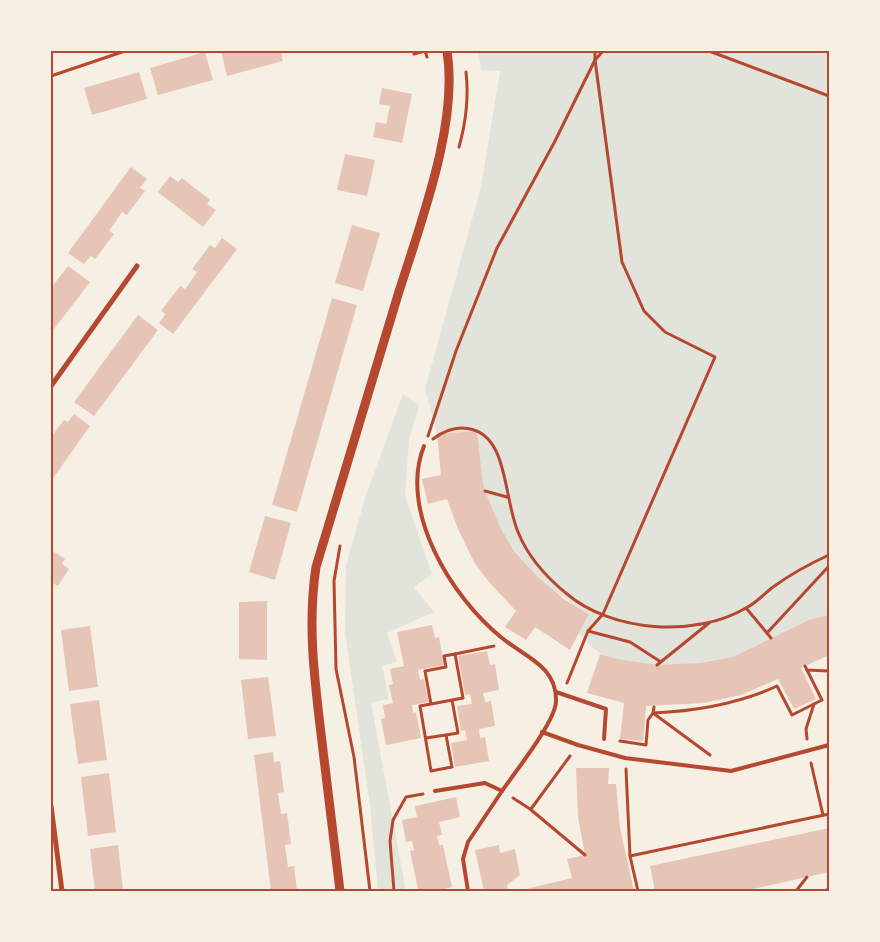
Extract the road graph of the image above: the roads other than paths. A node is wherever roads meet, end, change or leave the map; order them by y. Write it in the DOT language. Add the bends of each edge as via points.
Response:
graph roads {
  1 [pos="447,51"];
  2 [pos="137,266"];
  3 [pos="51,386"];
  4 [pos="424,446"];
  5 [pos="556,692"];
  6 [pos="542,732"];
  7 [pos="604,740"];
  8 [pos="829,745"];
  9 [pos="435,791"];
  10 [pos="502,791"];
  11 [pos="51,806"];
  12 [pos="62,891"];
  13 [pos="340,891"];
  14 [pos="468,891"];
  1 -- 13 [label="street" via="448,118 443,140 316,567 311,599 315,687"];
  2 -- 3 [label="street"];
  4 -- 5 [label="lane" via="417,471 418,492 428,534 450,579 467,603 510,643 549,672"];
  5 -- 6 [label="lane" via="554,712"];
  5 -- 7 [label="lane" via="606,709"];
  6 -- 8 [label="lane" via="625,758 731,771"];
  6 -- 10 [label="lane"];
  9 -- 10 [label="lane" via="485,783"];
  10 -- 14 [label="lane" via="468,842 463,859"];
  11 -- 12 [label="street"];
}
